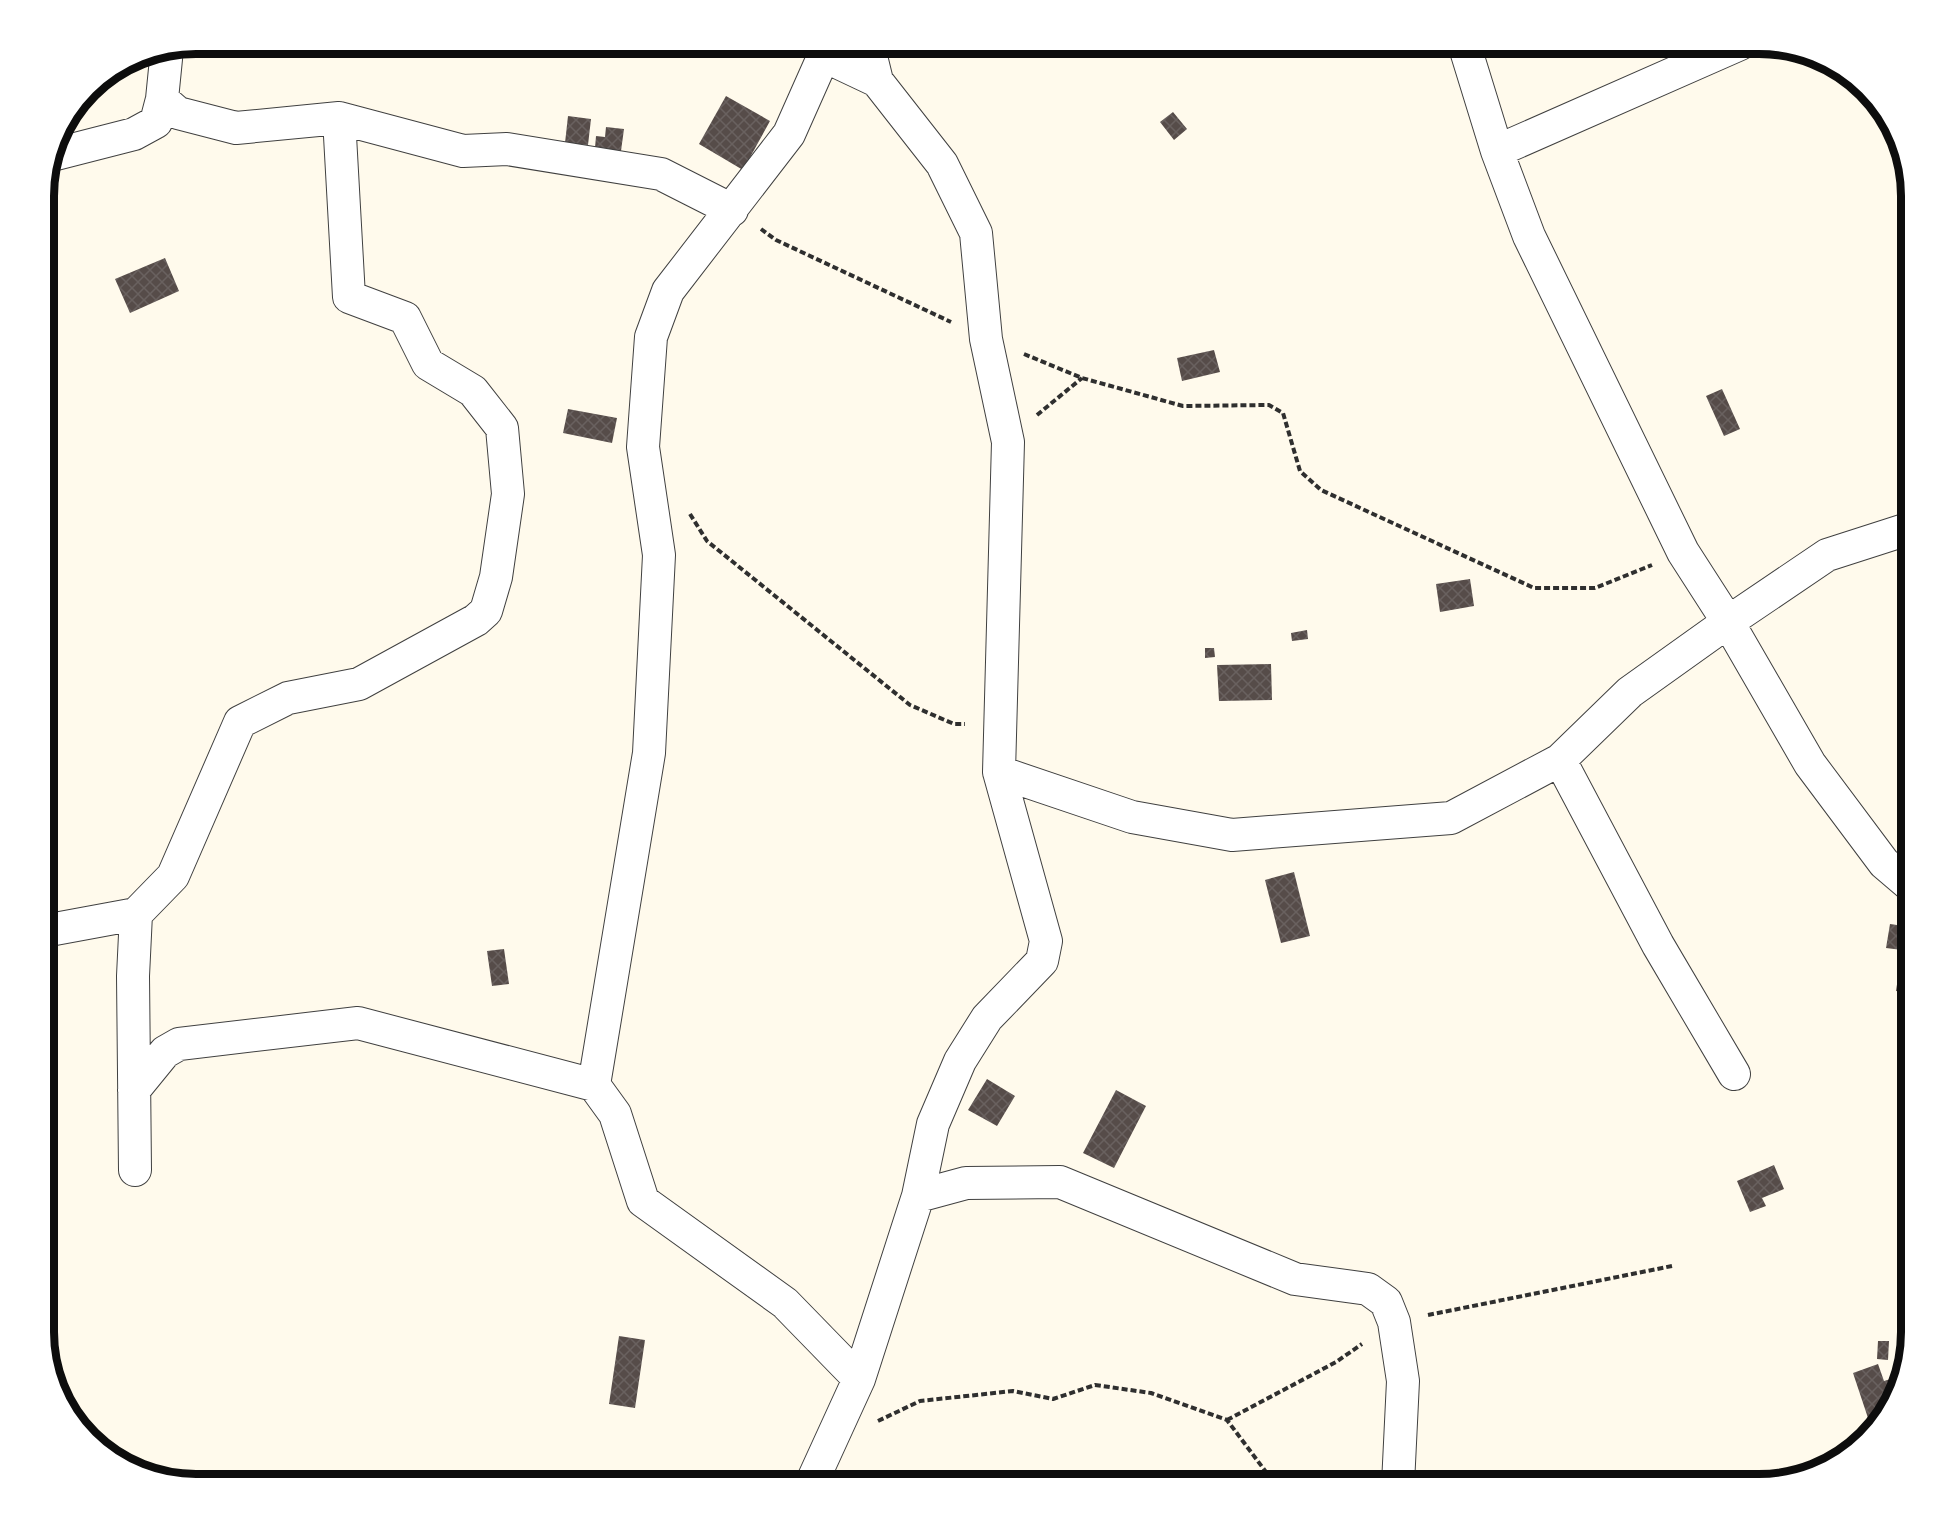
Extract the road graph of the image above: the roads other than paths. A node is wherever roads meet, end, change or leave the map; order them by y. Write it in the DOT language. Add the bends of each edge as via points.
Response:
graph roads {
  1 [pos="824,54"];
  2 [pos="833,54"];
  3 [pos="870,54"];
  4 [pos="1467,54"];
  5 [pos="1717,54"];
  6 [pos="166,58"];
  7 [pos="877,81"];
  8 [pos="162,99"];
  9 [pos="339,118"];
  10 [pos="1497,151"];
  11 [pos="61,153"];
  12 [pos="732,210"];
  13 [pos="1901,531"];
  14 [pos="1728,622"];
  15 [pos="1560,760"];
  16 [pos="999,772"];
  17 [pos="1901,877"];
  18 [pos="136,914"];
  19 [pos="54,929"];
  20 [pos="1734,1074"];
  21 [pos="594,1085"];
  22 [pos="134,1090"];
  23 [pos="135,1170"];
  24 [pos="918,1196"];
  25 [pos="859,1379"];
  26 [pos="816,1474"];
  27 [pos="1399,1474"];
  1 -- 12 [label="street" via="789,134"];
  2 -- 7 [label="street"];
  3 -- 7 [label="street"];
  4 -- 10 [label="street"];
  5 -- 10 [label="street"];
  6 -- 8 [label="street"];
  7 -- 16 [label="street" via="942,164 976,233 986,339 1008,442"];
  8 -- 9 [label="street" via="178,113 236,128"];
  8 -- 11 [label="street" via="156,122 134,134"];
  9 -- 12 [label="street" via="463,151 507,149 662,174"];
  9 -- 18 [label="street" via="349,297 405,318 428,364 473,391 502,428 508,494 496,578 486,611 476,620 359,684 288,698 240,722 174,876"];
  10 -- 14 [label="street" via="1529,236 1683,552"];
  12 -- 21 [label="street" via="668,291 651,337 643,447 659,555 649,753"];
  13 -- 14 [label="street" via="1827,555"];
  14 -- 15 [label="street" via="1630,692"];
  14 -- 17 [label="street" via="1810,764 1884,863"];
  15 -- 16 [label="street" via="1451,818 1232,835 1132,817"];
  15 -- 20 [label="street" via="1658,945"];
  16 -- 24 [label="street" via="1046,941 1042,961 987,1018 960,1061 933,1124"];
  18 -- 19 [label="street"];
  18 -- 22 [label="street"];
  21 -- 22 [label="street" via="358,1023 179,1044 165,1052"];
  21 -- 25 [label="street" via="615,1114 643,1201 785,1303"];
  22 -- 23 [label="street"];
  24 -- 25 [label="street"];
  24 -- 27 [label="street" via="966,1183 1060,1182 1295,1279 1368,1289 1386,1302 1394,1322 1403,1382"];
  25 -- 26 [label="street"];
}
